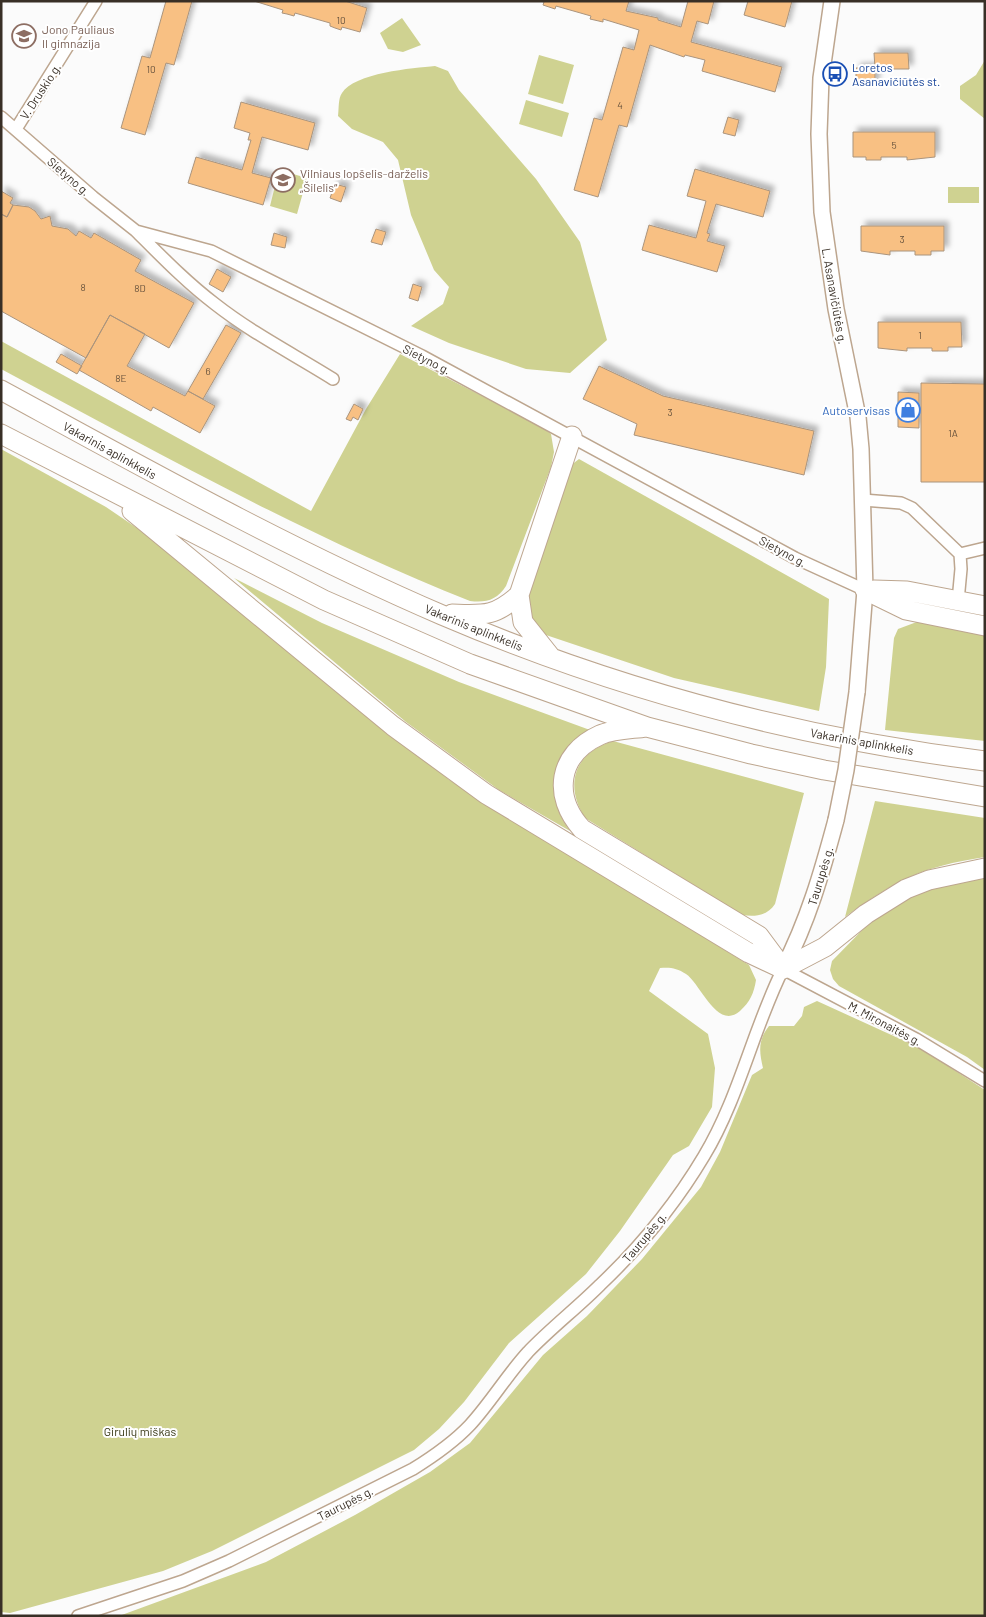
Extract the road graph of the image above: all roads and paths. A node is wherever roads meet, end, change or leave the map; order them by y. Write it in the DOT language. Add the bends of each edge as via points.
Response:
graph roads {
  1 [pos="96,1"];
  2 [pos="832,1"];
  3 [pos="1,117"];
  4 [pos="16,129"];
  5 [pos="136,231"];
  6 [pos="333,379"];
  7 [pos="1,390"];
  8 [pos="1,434"];
  9 [pos="572,436"];
  10 [pos="104,488"];
  11 [pos="863,500"];
  12 [pos="985,548"];
  13 [pos="960,554"];
  14 [pos="865,590"];
  15 [pos="519,595"];
  16 [pos="958,601"];
  17 [pos="985,606"];
  18 [pos="441,614"];
  19 [pos="985,626"];
  20 [pos="552,658"];
  21 [pos="647,727"];
  22 [pos="985,761"];
  23 [pos="985,797"];
  24 [pos="985,868"];
  25 [pos="783,969"];
  26 [pos="985,1081"];
  27 [pos="78,1616"];
  1 -- 4 [label="street, V. Druskio g."];
  2 -- 11 [label="main road, L. Asanavičiūtės g." via="818,118 822,212 836,309 858,417"];
  3 -- 4 [label="street, Sietyno g."];
  4 -- 5 [label="street, Sietyno g."];
  5 -- 6 [label="street" via="216,305 263,338"];
  5 -- 9 [label="street, Sietyno g." via="211,251 422,356"];
  7 -- 18 [label="highway, Vakarinis aplinkkelis" via="156,474"];
  8 -- 10 [label="highway"];
  9 -- 14 [label="street, Sietyno g." via="795,558"];
  9 -- 15 [label="highway"];
  10 -- 21 [label="highway" via="333,604 470,664"];
  10 -- 25 [label="highway" via="393,726 486,794 749,953"];
  11 -- 13 [label="street" via="901,503 912,508"];
  11 -- 14 [label="main road, L. Asanavičiūtės g."];
  12 -- 13 [label="street"];
  13 -- 16 [label="street"];
  14 -- 16 [label="highway" via="908,591"];
  14 -- 19 [label="highway" via="906,610"];
  14 -- 25 [label="main road, Taurupės g., bridge" via="857,692 836,820 803,928"];
  15 -- 18 [label="highway" via="503,609 486,614"];
  15 -- 20 [label="highway" via="523,622"];
  16 -- 17 [label="highway"];
  18 -- 20 [label="highway, Vakarinis aplinkkelis"];
  20 -- 22 [label="highway, Vakarinis aplinkkelis" via="636,687 780,725 884,746"];
  21 -- 23 [label="highway" via="824,770"];
  21 -- 25 [label="highway" via="602,734 575,753 563,780 566,808 582,829 759,936"];
  24 -- 25 [label="highway" via="929,880 906,889 866,914 825,946"];
  25 -- 26 [label="street, M. Mironaitės g." via="916,1039"];
  25 -- 27 [label="street, Taurupės g." via="761,1017 718,1131 685,1186 627,1257 529,1351 471,1424 453,1441 413,1469 229,1561 183,1581"];
}
